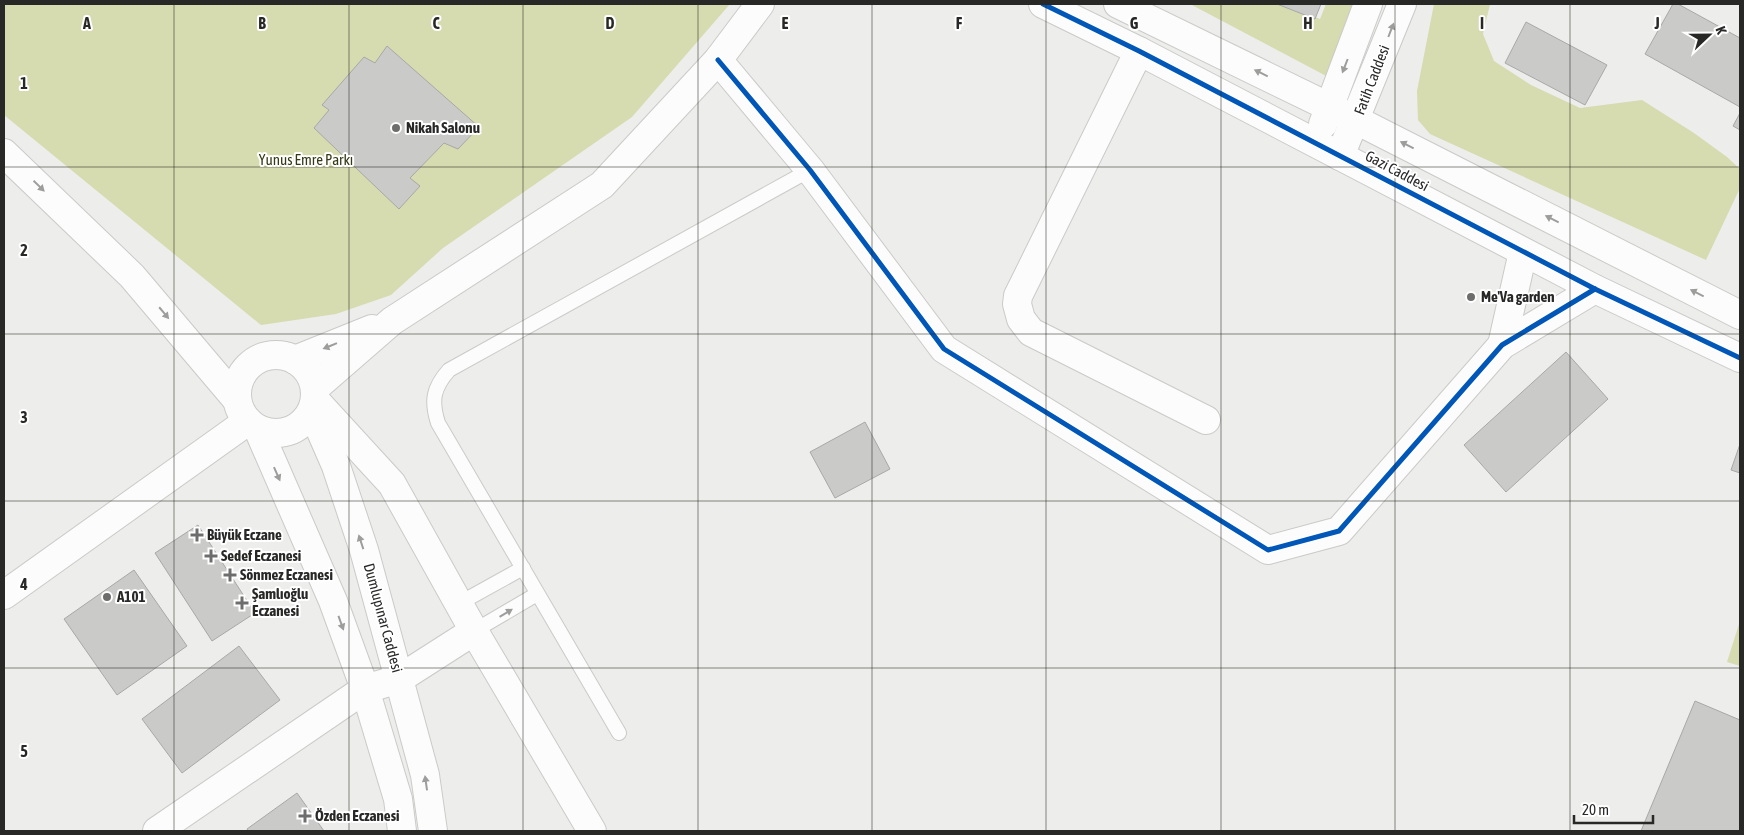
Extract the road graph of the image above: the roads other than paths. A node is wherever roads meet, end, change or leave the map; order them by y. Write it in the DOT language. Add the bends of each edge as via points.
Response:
graph roads {
  1 [pos="1043,4"];
  2 [pos="1118,4"];
  3 [pos="1368,4"];
  4 [pos="1402,4"];
  5 [pos="754,8"];
  6 [pos="1139,51"];
  7 [pos="718,60"];
  8 [pos="1330,106"];
  9 [pos="1356,120"];
  10 [pos="1315,143"];
  11 [pos="4,153"];
  12 [pos="1340,156"];
  13 [pos="810,170"];
  14 [pos="1523,252"];
  15 [pos="1594,289"];
  16 [pos="1740,315"];
  17 [pos="392,321"];
  18 [pos="1502,345"];
  19 [pos="1740,358"];
  20 [pos="295,360"];
  21 [pos="314,400"];
  22 [pos="247,417"];
  23 [pos="1206,420"];
  24 [pos="522,568"];
  25 [pos="537,594"];
  26 [pos="4,596"];
  27 [pos="458,604"];
  28 [pos="474,631"];
  29 [pos="399,678"];
  30 [pos="365,689"];
  31 [pos="619,733"];
  32 [pos="157,831"];
  33 [pos="402,831"];
  34 [pos="433,831"];
  35 [pos="592,831"];
  1 -- 6 [label="street, Gazi Caddesi"];
  8 -- 2 [label="street, Gazi Caddesi, one-way"];
  3 -- 8 [label="street, Fatih Caddesi, one-way"];
  9 -- 4 [label="street, Fatih Caddesi, one-way"];
  5 -- 7 [label="street"];
  6 -- 10 [label="street, Gazi Caddesi"];
  6 -- 23 [label="street" via="1038,253 1018,296 1018,311 1031,332"];
  7 -- 13 [label="street"];
  7 -- 17 [label="street" via="602,186"];
  8 -- 9 [label="street, Gazi Caddesi"];
  8 -- 10 [label="street, Fatih Caddesi"];
  9 -- 12 [label="street, Fatih Caddesi"];
  16 -- 9 [label="street, Gazi Caddesi, one-way"];
  10 -- 12 [label="street, Gazi Caddesi"];
  11 -- 22 [label="street, one-way" via="132,276"];
  12 -- 14 [label="street, Gazi Caddesi"];
  13 -- 18 [label="street" via="944,349 1268,550 1339,531"];
  13 -- 24 [label="lane" via="448,370 440,380 434,402 438,423"];
  14 -- 15 [label="street, Gazi Caddesi"];
  14 -- 18 [label="street"];
  15 -- 18 [label="street"];
  15 -- 19 [label="street, Gazi Caddesi"];
  17 -- 20 [label="street, one-way"];
  17 -- 21 [label="street"];
  20 -- 21 [label="street" via="311,377"];
  20 -- 22 [label="street" via="272,355 249,366 237,387"];
  21 -- 22 [label="street" via="304,422 282,433 270,433"];
  21 -- 27 [label="street" via="392,484"];
  29 -- 21 [label="street, Dumlupınar Caddesi, one-way" via="364,550"];
  22 -- 26 [label="street"];
  22 -- 30 [label="street, one-way" via="333,600"];
  24 -- 25 [label="lane"];
  24 -- 27 [label="lane"];
  28 -- 25 [label="lane, one-way"];
  25 -- 31 [label="lane"];
  27 -- 28 [label="street"];
  28 -- 29 [label="street"];
  28 -- 35 [label="street"];
  29 -- 30 [label="street"];
  34 -- 29 [label="street, Dumlupınar Caddesi, one-way" via="425,775"];
  30 -- 32 [label="street"];
  30 -- 33 [label="street" via="398,799"];
}
